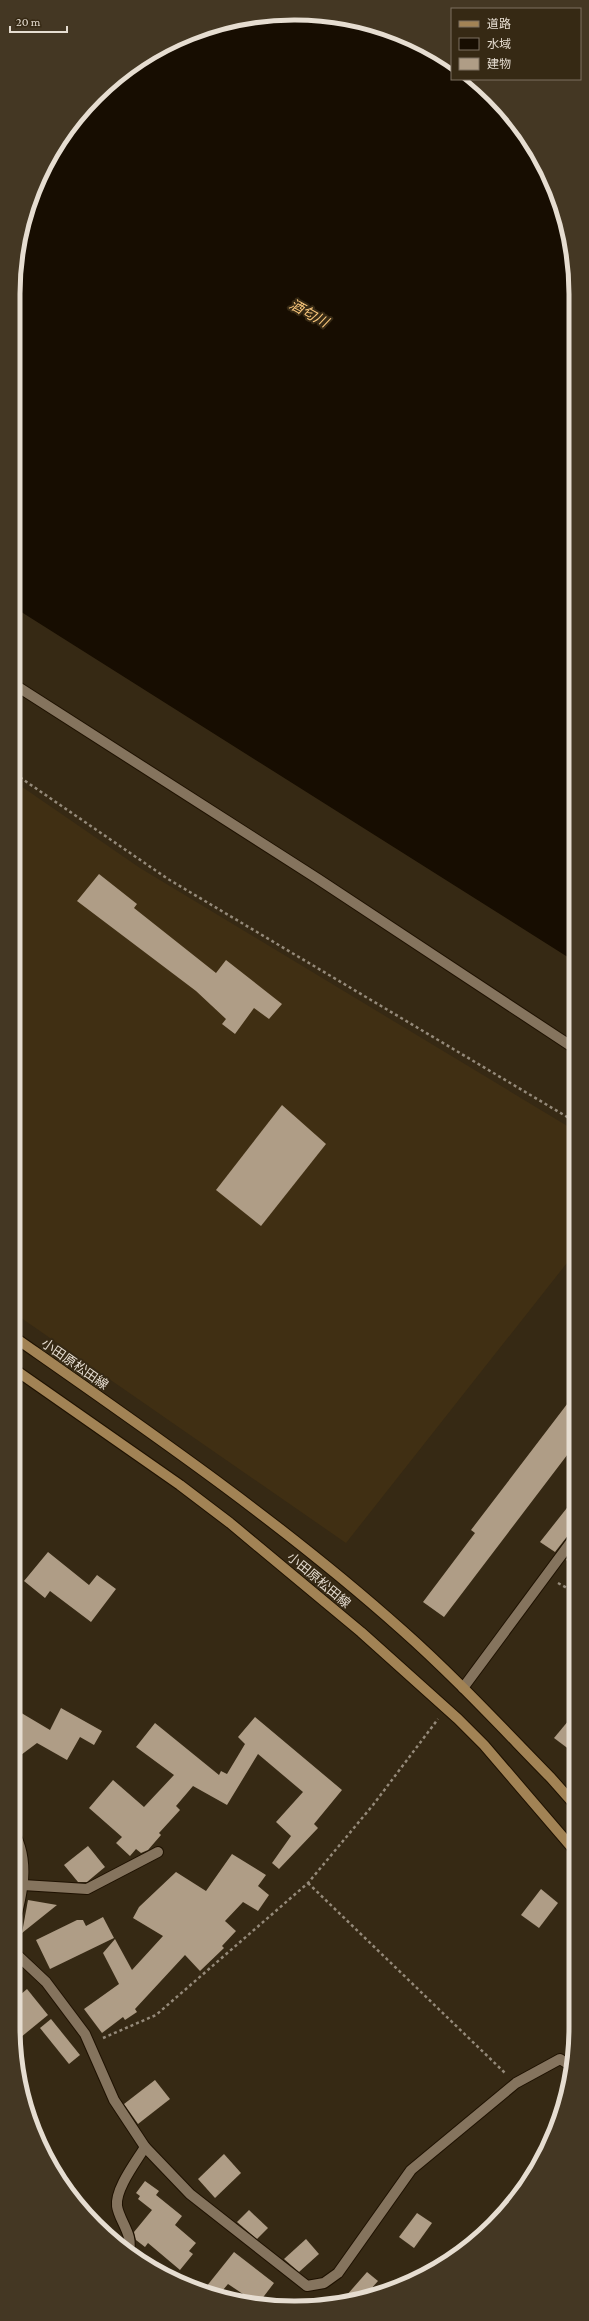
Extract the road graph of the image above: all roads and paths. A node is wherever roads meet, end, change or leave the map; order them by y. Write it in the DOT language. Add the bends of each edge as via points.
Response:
graph roads {
  1 [pos="20,688"];
  2 [pos="20,777"];
  3 [pos="569,1045"];
  4 [pos="569,1118"];
  5 [pos="20,1341"];
  6 [pos="20,1373"];
  7 [pos="569,1545"];
  8 [pos="463,1688"];
  9 [pos="446,1709"];
  10 [pos="569,1798"];
  11 [pos="569,1844"];
  12 [pos="20,1851"];
  13 [pos="158,1852"];
  14 [pos="308,1883"];
  15 [pos="23,1885"];
  16 [pos="20,1898"];
  17 [pos="20,1958"];
  18 [pos="89,2044"];
  19 [pos="567,2063"];
  20 [pos="516,2083"];
  21 [pos="145,2148"];
  22 [pos="129,2245"];
  1 -- 3 [label="street" via="318,879"];
  2 -- 4 [label="path" via="168,879"];
  5 -- 8 [label="main road, 小田原松田線" via="198,1466 310,1553 402,1630"];
  6 -- 9 [label="main road, 小田原松田線" via="223,1518 361,1632"];
  7 -- 8 [label="street"];
  8 -- 10 [label="main road, 小田原松田線"];
  9 -- 11 [label="main road, 小田原松田線" via="484,1745"];
  9 -- 14 [label="path" via="373,1805"];
  12 -- 15 [label="street" via="25,1877"];
  13 -- 15 [label="street" via="87,1889"];
  14 -- 18 [label="path" via="156,2015"];
  14 -- 20 [label="path"];
  15 -- 16 [label="street"];
  17 -- 18 [label="street" via="46,1982 85,2034"];
  18 -- 21 [label="street" via="114,2100"];
  19 -- 20 [label="street" via="560,2059"];
  20 -- 21 [label="street" via="411,2170 338,2273 324,2283 307,2286 190,2194"];
  21 -- 22 [label="street" via="118,2192 117,2206 129,2238"];
}
